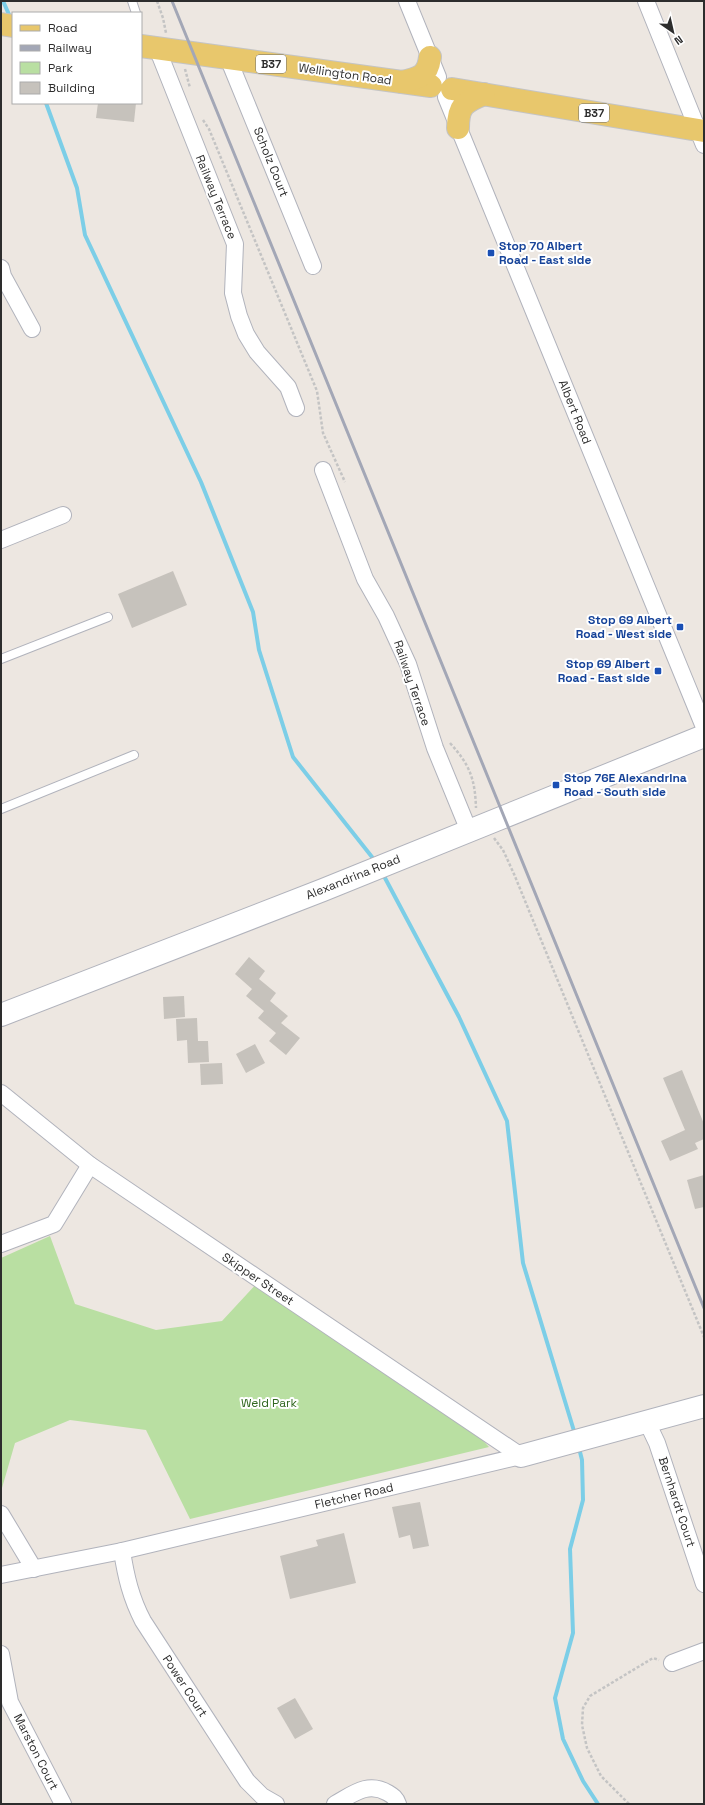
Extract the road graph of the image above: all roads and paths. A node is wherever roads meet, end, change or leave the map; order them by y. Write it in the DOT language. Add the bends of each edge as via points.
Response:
graph roads {
  1 [pos="132,1"];
  2 [pos="157,1"];
  3 [pos="407,1"];
  4 [pos="646,1"];
  5 [pos="136,12"];
  6 [pos="1,24"];
  7 [pos="12,26"];
  8 [pos="158,48"];
  9 [pos="228,58"];
  10 [pos="439,81"];
  11 [pos="484,94"];
  12 [pos="192,95"];
  13 [pos="202,118"];
  14 [pos="458,128"];
  15 [pos="702,135"];
  16 [pos="313,266"];
  17 [pos="1,268"];
  18 [pos="32,329"];
  19 [pos="296,408"];
  20 [pos="323,470"];
  21 [pos="346,489"];
  22 [pos="63,515"];
  23 [pos="1,540"];
  24 [pos="108,617"];
  25 [pos="1,659"];
  26 [pos="704,727"];
  27 [pos="704,736"];
  28 [pos="446,739"];
  29 [pos="134,755"];
  30 [pos="1,809"];
  31 [pos="477,828"];
  32 [pos="1,1015"];
  33 [pos="1,1093"];
  34 [pos="90,1165"];
  35 [pos="1,1244"];
  36 [pos="704,1337"];
  37 [pos="704,1406"];
  38 [pos="647,1422"];
  39 [pos="521,1456"];
  40 [pos="1,1514"];
  41 [pos="122,1551"];
  42 [pos="34,1569"];
  43 [pos="1,1575"];
  44 [pos="704,1584"];
  45 [pos="704,1651"];
  46 [pos="1,1654"];
  47 [pos="672,1663"];
  48 [pos="63,1804"];
  49 [pos="276,1804"];
  50 [pos="335,1804"];
  51 [pos="398,1804"];
  52 [pos="629,1804"];
  1 -- 5 [label="lane"];
  2 -- 8 [label="path" via="164,18 167,37"];
  3 -- 10 [label="street, Albert Road"];
  4 -- 15 [label="street"];
  6 -- 7 [label="main road"];
  8 -- 9 [label="main road, Wellington Road / B37"];
  8 -- 12 [label="path" via="184,66"];
  8 -- 19 [label="street, Railway Terrace" via="235,244 233,293 239,316 257,352 288,387"];
  9 -- 10 [label="main road, Wellington Road / B37" via="402,82"];
  9 -- 16 [label="street, Scholz Court"];
  10 -- 11 [label="main road, Wellington Road / B37"];
  10 -- 14 [label="street, Albert Road"];
  11 -- 14 [label="main road" via="463,104 458,115"];
  11 -- 15 [label="main road, Wellington Road / B37"];
  13 -- 21 [label="path" via="209,129 317,391 323,433"];
  14 -- 26 [label="street, Albert Road"];
  17 -- 18 [label="street"];
  20 -- 31 [label="street, Railway Terrace" via="365,579 386,616 408,664 435,748"];
  22 -- 23 [label="street"];
  24 -- 25 [label="lane"];
  27 -- 31 [label="main road, Alexandrina Road"];
  28 -- 31 [label="path" via="459,753 472,776"];
  29 -- 30 [label="lane"];
  31 -- 32 [label="main road, Alexandrina Road"];
  31 -- 36 [label="path" via="503,850 514,874"];
  33 -- 34 [label="street, Skipper Street"];
  34 -- 35 [label="street" via="54,1224"];
  34 -- 39 [label="street, Skipper Street"];
  37 -- 38 [label="main road, Fletcher Road"];
  38 -- 39 [label="main road, Fletcher Road"];
  38 -- 44 [label="street, Bernhardt Court" via="657,1443"];
  39 -- 41 [label="street, Fletcher Road"];
  40 -- 42 [label="street"];
  41 -- 42 [label="street, Fletcher Road"];
  41 -- 49 [label="street, Power Court" via="127,1583 143,1621 247,1781 262,1796"];
  42 -- 43 [label="street, Fletcher Road"];
  45 -- 47 [label="street"];
  46 -- 48 [label="street, Marston Court" via="10,1702"];
  47 -- 52 [label="path" via="653,1658 590,1696 583,1708 582,1725 587,1748 601,1776"];
  50 -- 51 [label="street" via="368,1787 381,1789 396,1798"];
}
